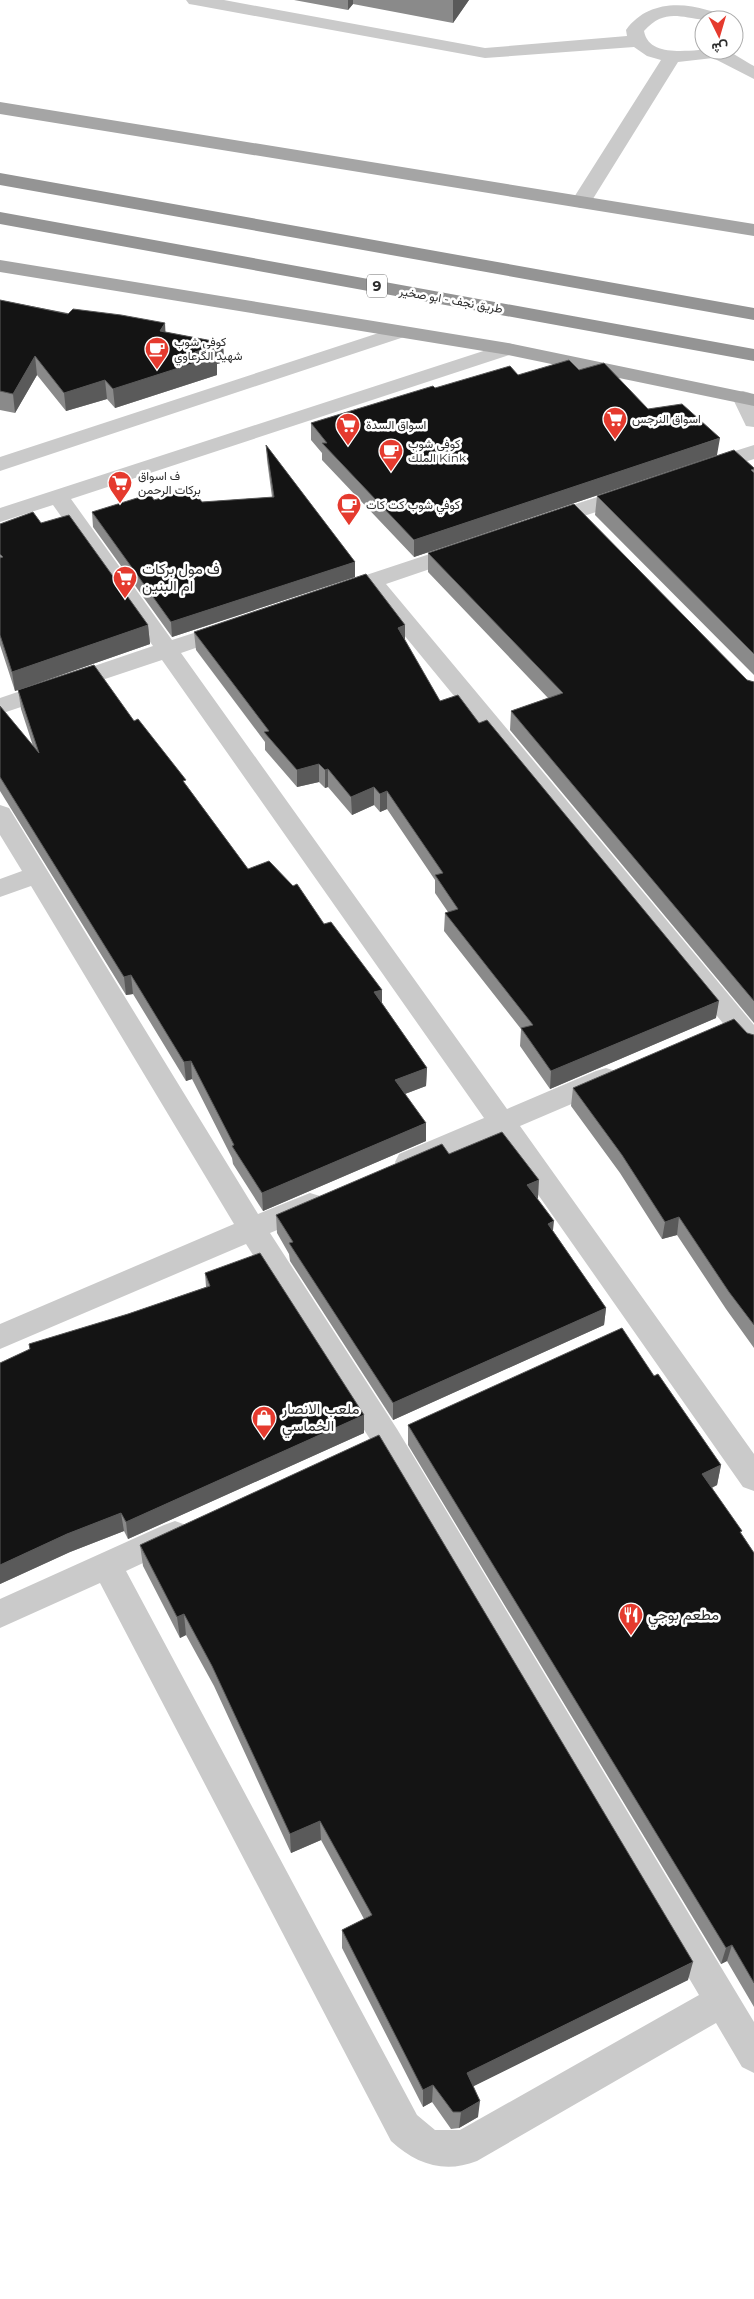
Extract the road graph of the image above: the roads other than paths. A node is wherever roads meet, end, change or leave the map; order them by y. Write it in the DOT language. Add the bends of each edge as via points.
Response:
graph roads {
  1 [pos="195,0"];
  2 [pos="697,6"];
  3 [pos="638,41"];
  4 [pos="672,57"];
  5 [pos="694,57"];
  6 [pos="731,60"];
  7 [pos="754,74"];
  8 [pos="0,108"];
  9 [pos="0,179"];
  10 [pos="580,202"];
  11 [pos="0,218"];
  12 [pos="754,230"];
  13 [pos="0,266"];
  14 [pos="493,266"];
  15 [pos="625,291"];
  16 [pos="460,301"];
  17 [pos="600,313"];
  18 [pos="754,314"];
  19 [pos="400,332"];
  20 [pos="508,349"];
  21 [pos="754,355"];
  22 [pos="748,399"];
  23 [pos="754,421"];
  24 [pos="754,452"];
  25 [pos="0,464"];
  26 [pos="688,474"];
  27 [pos="651,486"];
  28 [pos="58,496"];
  29 [pos="0,515"];
  30 [pos="520,530"];
  31 [pos="483,543"];
  32 [pos="371,580"];
  33 [pos="316,599"];
  34 [pos="250,621"];
  35 [pos="167,649"];
  36 [pos="0,706"];
  37 [pos="0,814"];
  38 [pos="37,876"];
  39 [pos="0,888"];
  40 [pos="737,1022"];
  41 [pos="710,1034"];
  42 [pos="754,1043"];
  43 [pos="628,1068"];
  44 [pos="501,1122"];
  45 [pos="386,1172"];
  46 [pos="332,1195"];
  47 [pos="252,1229"];
  48 [pos="0,1337"];
  49 [pos="399,1432"];
  50 [pos="359,1450"];
  51 [pos="754,1478"];
  52 [pos="196,1524"];
  53 [pos="106,1565"];
  54 [pos="0,1614"];
  55 [pos="721,2000"];
  56 [pos="754,2054"];
  1 -- 3 [label="street" via="485,53"];
  2 -- 3 [label="street" via="658,12 642,19 635,30"];
  3 -- 4 [label="street" via="652,51"];
  4 -- 5 [label="street"];
  4 -- 10 [label="street"];
  6 -- 7 [label="street"];
  8 -- 10 [label="main road"];
  9 -- 14 [label="highway"];
  10 -- 12 [label="main road"];
  11 -- 16 [label="highway, طريق نجف - ابو صخير / 9"];
  13 -- 19 [label="main road"];
  14 -- 15 [label="highway"];
  14 -- 16 [label="highway" via="496,274 491,288 472,299"];
  15 -- 17 [label="highway" via="613,296"];
  15 -- 18 [label="highway"];
  16 -- 17 [label="highway, طريق نجف - ابو صخير / 9"];
  17 -- 21 [label="highway, طريق نجف - ابو صخير / 9"];
  19 -- 20 [label="main road"];
  19 -- 25 [label="street"];
  20 -- 22 [label="main road"];
  20 -- 28 [label="street"];
  22 -- 23 [label="street"];
  24 -- 26 [label="street"];
  27 -- 30 [label="street" via="583,518"];
  28 -- 29 [label="street"];
  28 -- 35 [label="street"];
  31 -- 32 [label="street"];
  32 -- 33 [label="street"];
  32 -- 40 [label="street"];
  34 -- 35 [label="street"];
  35 -- 36 [label="street"];
  35 -- 44 [label="street"];
  37 -- 38 [label="street"];
  38 -- 39 [label="street"];
  38 -- 47 [label="street"];
  40 -- 41 [label="street"];
  40 -- 42 [label="street"];
  43 -- 44 [label="street"];
  44 -- 45 [label="street"];
  44 -- 51 [label="street" via="630,1328"];
  46 -- 47 [label="street"];
  47 -- 48 [label="street"];
  47 -- 49 [label="street"];
  49 -- 50 [label="street"];
  49 -- 55 [label="street"];
  52 -- 53 [label="street"];
  53 -- 54 [label="street"];
  53 -- 55 [label="street" via="404,2128 417,2140 441,2151 464,2148"];
  55 -- 56 [label="street"];
}
